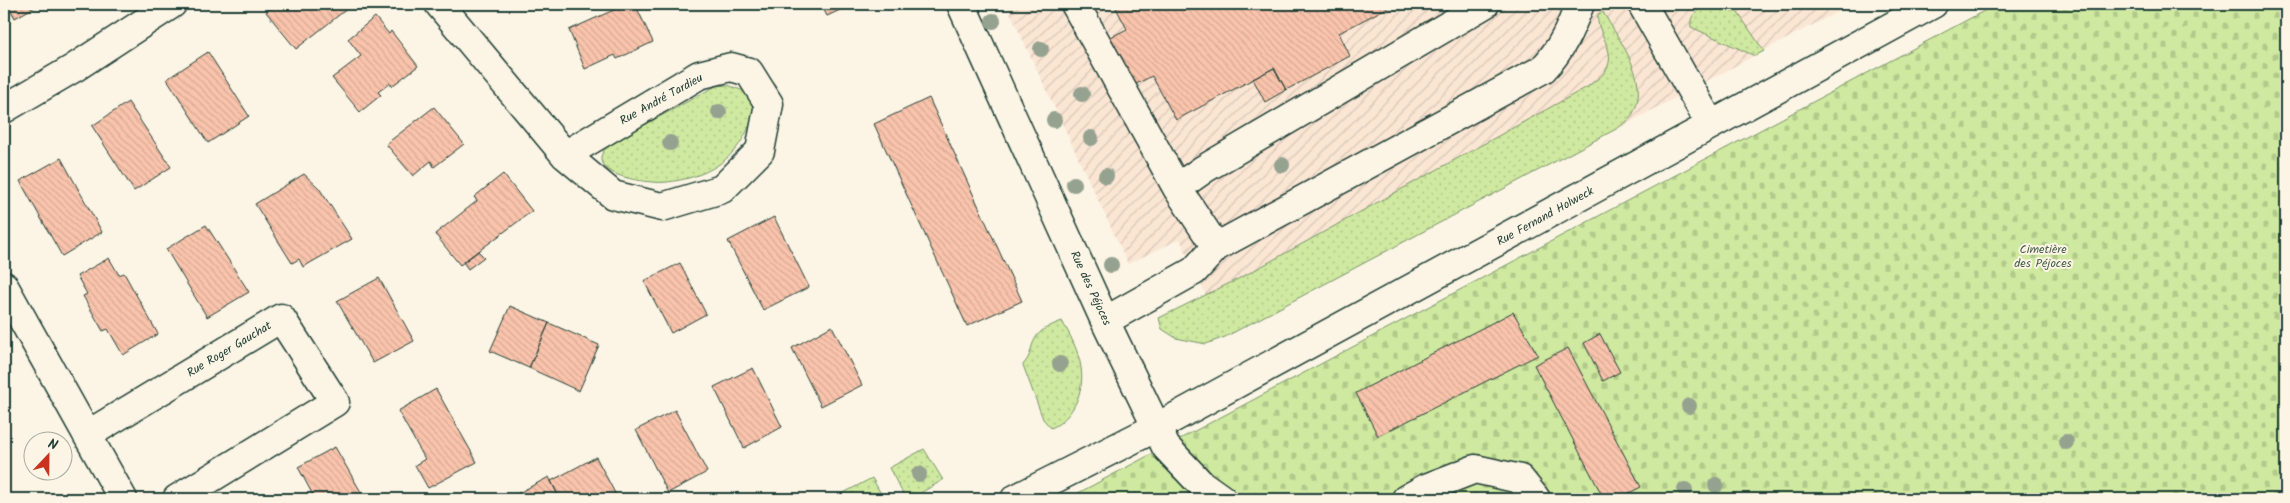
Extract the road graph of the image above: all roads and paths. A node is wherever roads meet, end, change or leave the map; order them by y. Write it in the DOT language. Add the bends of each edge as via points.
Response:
graph roads {
  1 [pos="172,4"];
  2 [pos="439,4"];
  3 [pos="961,4"];
  4 [pos="1075,4"];
  5 [pos="1484,4"];
  6 [pos="1580,4"];
  7 [pos="1642,4"];
  8 [pos="1933,4"];
  9 [pos="4,109"];
  10 [pos="1712,125"];
  11 [pos="565,155"];
  12 [pos="1178,188"];
  13 [pos="1216,247"];
  14 [pos="4,286"];
  15 [pos="1105,321"];
  16 [pos="1157,427"];
  17 [pos="87,435"];
  18 [pos="123,499"];
  19 [pos="177,499"];
  20 [pos="1015,499"];
  21 [pos="1222,499"];
  22 [pos="1406,499"];
  23 [pos="1536,499"];
  1 -- 9 [label="street"];
  2 -- 11 [label="street, Rue André Tardieu"];
  3 -- 15 [label="street, Rue des Péjoces"];
  4 -- 12 [label="street"];
  5 -- 12 [label="street" via="1204,168"];
  6 -- 13 [label="street" via="1558,53 1543,69"];
  7 -- 10 [label="street"];
  8 -- 10 [label="street, Rue Fernand Holweck"];
  10 -- 16 [label="street, Rue Fernand Holweck"];
  11 -- 11 [label="street, Rue André Tardieu" via="613,195 662,207 722,189 760,151 769,104 749,72 732,67 699,76"];
  12 -- 13 [label="street"];
  13 -- 15 [label="street" via="1194,271"];
  14 -- 17 [label="street"];
  15 -- 16 [label="street, Rue des Péjoces"];
  16 -- 20 [label="street"];
  16 -- 21 [label="street, Rue des Péjoces" via="1166,447 1201,484"];
  17 -- 18 [label="street"];
  17 -- 19 [label="street, Rue Roger Gauchat" via="281,318 335,402"];
  22 -- 23 [label="street" via="1475,469 1520,479"];
}
